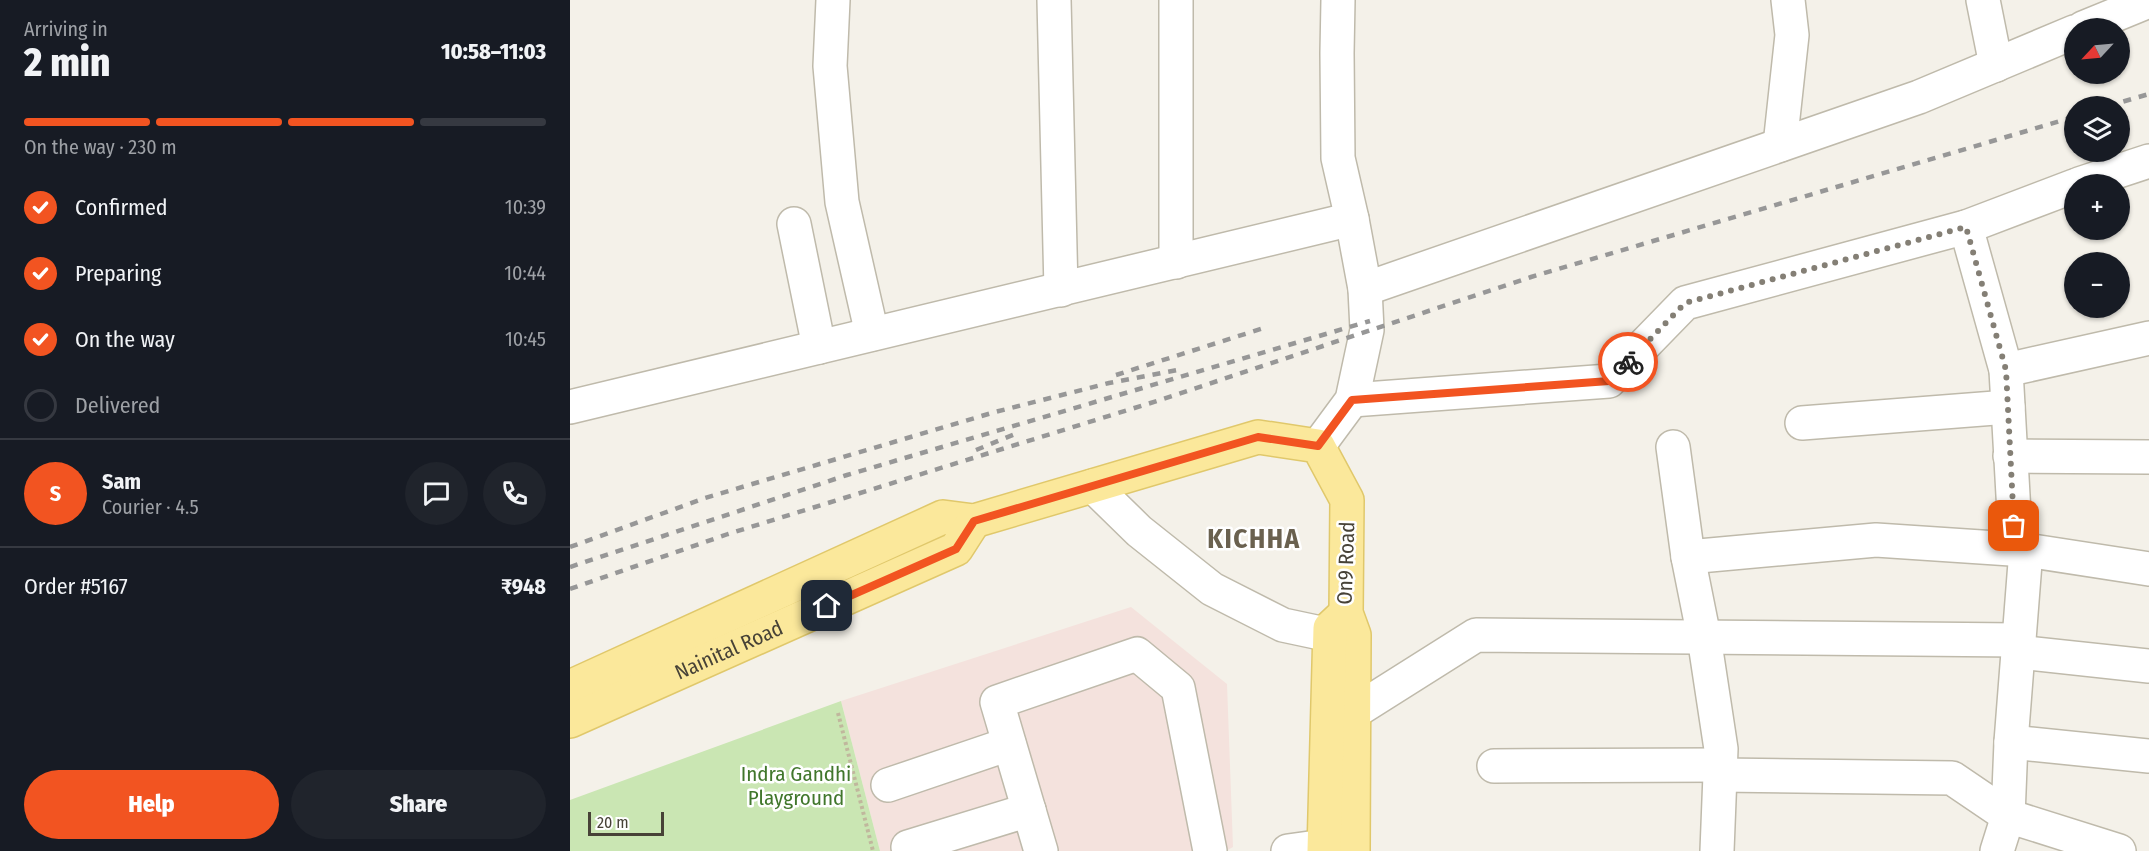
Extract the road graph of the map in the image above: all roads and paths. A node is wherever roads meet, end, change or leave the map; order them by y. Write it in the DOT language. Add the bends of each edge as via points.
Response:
graph roads {
  1 [pos="833,0"];
  2 [pos="1054,0"];
  3 [pos="1176,0"];
  4 [pos="1338,0"];
  5 [pos="1788,0"];
  6 [pos="1983,0"];
  7 [pos="2149,1"];
  8 [pos="2107,18"];
  9 [pos="2064,36"];
  10 [pos="1996,65"];
  11 [pos="1780,145"];
  12 [pos="2149,161"];
  13 [pos="2109,174"];
  14 [pos="2064,190"];
  15 [pos="1352,219"];
  16 [pos="794,224"];
  17 [pos="1966,227"];
  18 [pos="1176,262"];
  19 [pos="1365,289"];
  20 [pos="1061,290"];
  21 [pos="872,334"];
  22 [pos="2149,338"];
  23 [pos="819,347"];
  24 [pos="2006,370"];
  25 [pos="1352,400"];
  26 [pos="570,407"];
  27 [pos="2008,407"];
  28 [pos="1802,423"];
  29 [pos="1318,446"];
  30 [pos="1673,447"];
  31 [pos="2010,456"];
  32 [pos="2149,457"];
  33 [pos="1093,486"];
  34 [pos="974,521"];
  35 [pos="2021,550"];
  36 [pos="1688,557"];
  37 [pos="2149,569"];
  38 [pos="1338,624"];
  39 [pos="1704,638"];
  40 [pos="2018,646"];
  41 [pos="2149,666"];
  42 [pos="570,687"];
  43 [pos="1354,712"];
  44 [pos="838,713"];
  45 [pos="570,721"];
  46 [pos="2011,742"];
  47 [pos="1009,744"];
  48 [pos="2149,756"];
  49 [pos="1494,766"];
  50 [pos="1720,770"];
  51 [pos="888,785"];
  52 [pos="1029,810"];
  53 [pos="2008,816"];
  54 [pos="908,848"];
  55 [pos="1334,849"];
  56 [pos="873,851"];
  57 [pos="1041,851"];
  58 [pos="1210,851"];
  59 [pos="1288,851"];
  60 [pos="1717,851"];
  61 [pos="1997,851"];
  62 [pos="2119,851"];
  1 -- 21 [label="street" via="830,66 842,202"];
  2 -- 20 [label="street"];
  3 -- 18 [label="street"];
  4 -- 15 [label="street" via="1338,158"];
  5 -- 11 [label="street" via="1792,35"];
  6 -- 10 [label="street"];
  7 -- 8 [label="street"];
  9 -- 10 [label="street"];
  10 -- 11 [label="street" via="1919,97"];
  11 -- 19 [label="street"];
  12 -- 13 [label="street"];
  14 -- 17 [label="street"];
  15 -- 18 [label="street"];
  15 -- 19 [label="street"];
  16 -- 23 [label="street"];
  17 -- 24 [label="street"];
  17 -- 25 [label="street" via="1685,303 1609,381"];
  18 -- 20 [label="street"];
  19 -- 25 [label="street" via="1367,330"];
  20 -- 21 [label="street"];
  21 -- 23 [label="street"];
  22 -- 24 [label="street"];
  23 -- 26 [label="street"];
  24 -- 27 [label="street"];
  25 -- 29 [label="street"];
  27 -- 28 [label="street"];
  27 -- 31 [label="street"];
  29 -- 33 [label="main road, Nainital Road" via="1258,437"];
  29 -- 38 [label="main road, On9 Road" via="1347,500"];
  30 -- 36 [label="street"];
  31 -- 32 [label="street"];
  31 -- 35 [label="street"];
  33 -- 34 [label="main road, Nainital Road"];
  33 -- 38 [label="street" via="1139,531 1212,589 1283,625"];
  34 -- 42 [label="main road, Nainital Road" via="943,517"];
  34 -- 45 [label="main road, Nainital Road" via="956,549"];
  35 -- 36 [label="street" via="1876,540"];
  35 -- 37 [label="street"];
  35 -- 40 [label="street"];
  36 -- 39 [label="street"];
  38 -- 43 [label="main road" via="1354,635"];
  38 -- 55 [label="main road, On9 Road"];
  39 -- 40 [label="street"];
  39 -- 43 [label="street" via="1476,635"];
  39 -- 50 [label="street" via="1721,748"];
  40 -- 41 [label="street"];
  40 -- 46 [label="street"];
  43 -- 55 [label="main road"];
  44 -- 56 [label="path"];
  46 -- 48 [label="street"];
  46 -- 53 [label="street"];
  47 -- 51 [label="street"];
  47 -- 52 [label="street"];
  47 -- 58 [label="street" via="997,702 1137,654 1178,688"];
  49 -- 50 [label="street"];
  50 -- 53 [label="street" via="1952,778"];
  50 -- 60 [label="street"];
  52 -- 54 [label="street"];
  52 -- 57 [label="street"];
  53 -- 61 [label="street"];
  53 -- 62 [label="street"];
  55 -- 59 [label="street"];
}
